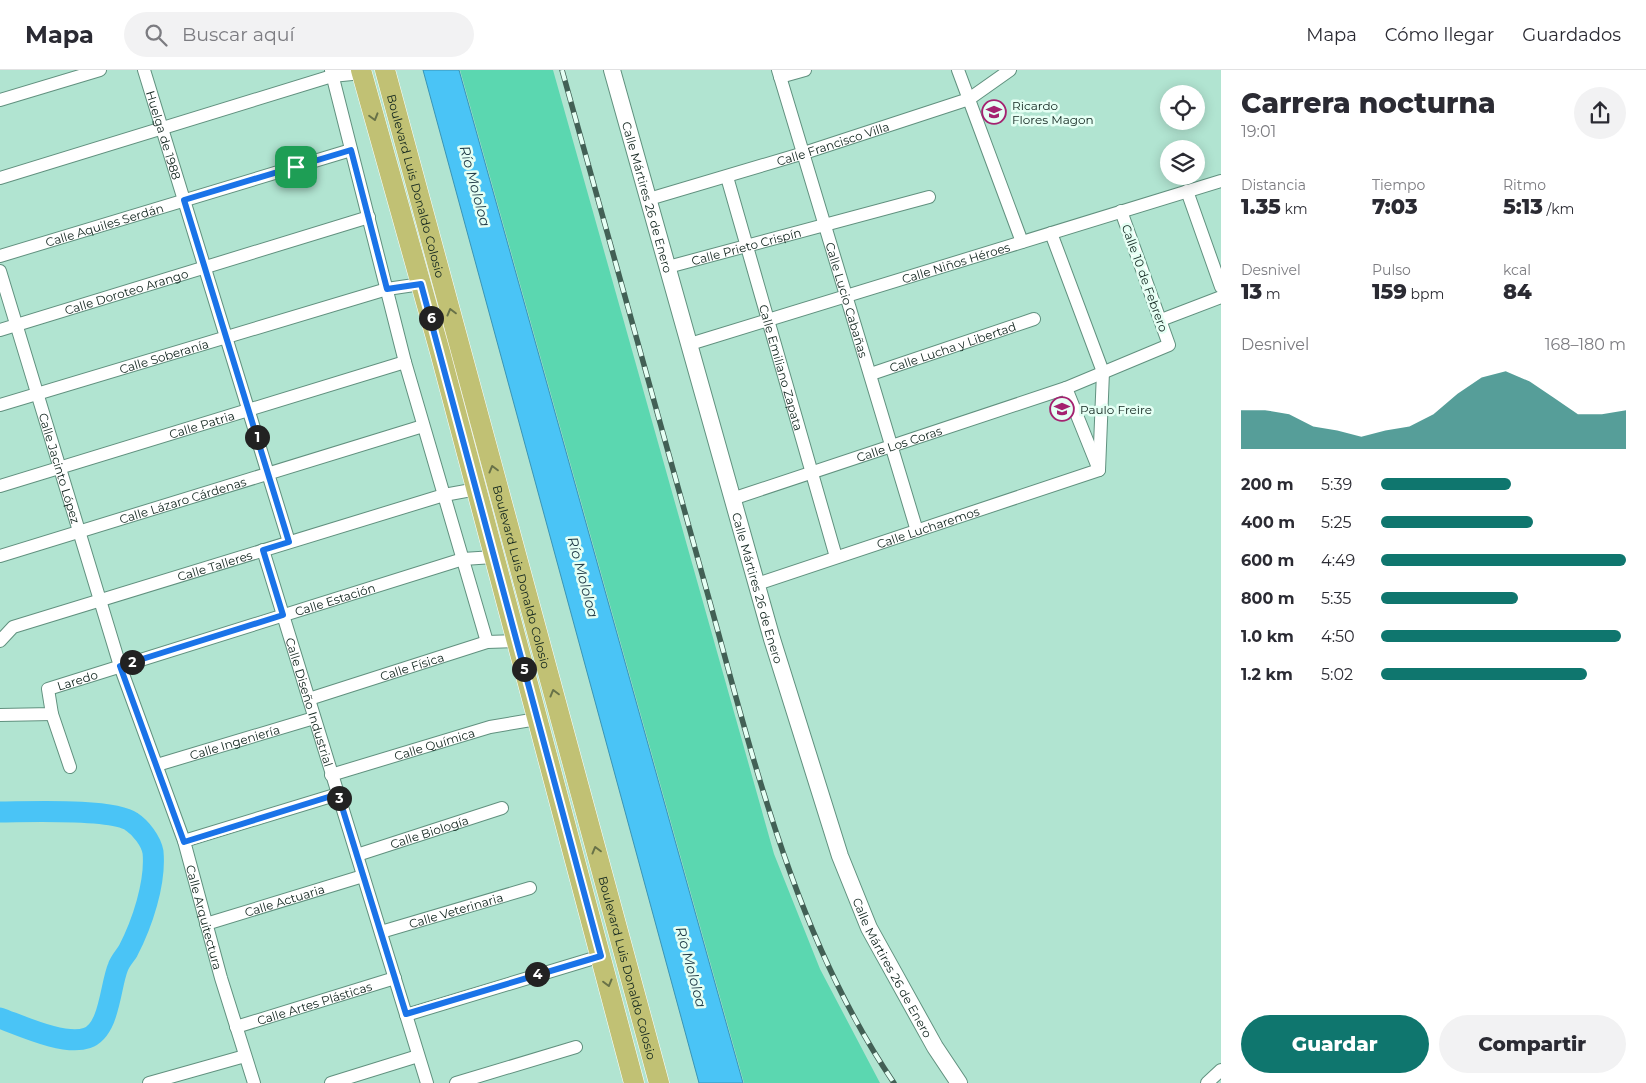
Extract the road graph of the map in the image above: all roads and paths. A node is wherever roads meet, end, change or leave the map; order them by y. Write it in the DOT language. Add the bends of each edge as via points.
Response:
graph roads {
  1 [pos="100,70"];
  2 [pos="144,70"];
  3 [pos="385,70"];
  4 [pos="612,70"];
  5 [pos="805,70"];
  6 [pos="958,70"];
  7 [pos="1010,70"];
  8 [pos="362,71"];
  9 [pos="332,73"];
  10 [pos="779,74"];
  11 [pos="969,99"];
  12 [pos="0,100"];
  13 [pos="162,129"];
  14 [pos="351,150"];
  15 [pos="804,153"];
  16 [pos="727,176"];
  17 [pos="0,178"];
  18 [pos="1221,180"];
  19 [pos="1188,191"];
  20 [pos="930,197"];
  21 [pos="649,199"];
  22 [pos="184,200"];
  23 [pos="1121,211"];
  24 [pos="369,217"];
  25 [pos="826,225"];
  26 [pos="1051,233"];
  27 [pos="1022,242"];
  28 [pos="747,246"];
  29 [pos="0,256"];
  30 [pos="205,267"];
  31 [pos="668,267"];
  32 [pos="0,271"];
  33 [pos="421,284"];
  34 [pos="1221,287"];
  35 [pos="387,289"];
  36 [pos="847,296"];
  37 [pos="1221,297"];
  38 [pos="1034,319"];
  39 [pos="768,320"];
  40 [pos="1161,320"];
  41 [pos="16,325"];
  42 [pos="0,330"];
  43 [pos="226,337"];
  44 [pos="690,344"];
  45 [pos="405,362"];
  46 [pos="1103,372"];
  47 [pos="870,374"];
  48 [pos="469,378"];
  49 [pos="449,384"];
  50 [pos="1066,388"];
  51 [pos="38,394"];
  52 [pos="0,406"];
  53 [pos="248,410"];
  54 [pos="423,426"];
  55 [pos="892,446"];
  56 [pos="60,468"];
  57 [pos="1099,470"];
  58 [pos="812,473"];
  59 [pos="268,474"];
  60 [pos="0,486"];
  61 [pos="476,489"];
  62 [pos="444,495"];
  63 [pos="732,499"];
  64 [pos="917,530"];
  65 [pos="79,531"];
  66 [pos="289,542"];
  67 [pos="263,550"];
  68 [pos="0,556"];
  69 [pos="494,557"];
  70 [pos="836,557"];
  71 [pos="463,558"];
  72 [pos="757,584"];
  73 [pos="100,600"];
  74 [pos="283,615"];
  75 [pos="0,641"];
  76 [pos="517,641"];
  77 [pos="487,642"];
  78 [pos="120,666"];
  79 [pos="308,699"];
  80 [pos="52,714"];
  81 [pos="0,715"];
  82 [pos="314,718"];
  83 [pos="537,719"];
  84 [pos="156,765"];
  85 [pos="70,767"];
  86 [pos="332,775"];
  87 [pos="338,794"];
  88 [pos="502,808"];
  89 [pos="184,842"];
  90 [pos="356,854"];
  91 [pos="363,876"];
  92 [pos="530,888"];
  93 [pos="206,924"];
  94 [pos="381,932"];
  95 [pos="601,956"];
  96 [pos="395,978"];
  97 [pos="406,1014"];
  98 [pos="236,1027"];
  99 [pos="576,1047"];
  100 [pos="245,1056"];
  101 [pos="418,1056"];
  102 [pos="1221,1070"];
  103 [pos="149,1083"];
  104 [pos="254,1083"];
  105 [pos="331,1083"];
  106 [pos="427,1083"];
  107 [pos="456,1083"];
  108 [pos="634,1083"];
  109 [pos="659,1083"];
  110 [pos="959,1083"];
  111 [pos="1207,1083"];
  1 -- 12 [label="street"];
  2 -- 13 [label="street, Huelga de 1988"];
  48 -- 3 [label="main road, Boulevard Luis Donaldo Colosio, one-way"];
  4 -- 21 [label="street, Calle Mártires 26 de Enero"];
  5 -- 10 [label="street"];
  6 -- 11 [label="street"];
  7 -- 11 [label="street, Calle Francisco Villa"];
  8 -- 9 [label="street"];
  8 -- 33 [label="main road, Boulevard Luis Donaldo Colosio, one-way"];
  9 -- 13 [label="street"];
  9 -- 14 [label="street"];
  10 -- 15 [label="street, Calle Lucio Cabañas"];
  11 -- 15 [label="street, Calle Francisco Villa"];
  11 -- 27 [label="street"];
  13 -- 17 [label="street"];
  13 -- 22 [label="street, Huelga de 1988"];
  14 -- 22 [label="street, Calle Aquiles Serdán"];
  14 -- 24 [label="street"];
  15 -- 16 [label="street, Calle Francisco Villa"];
  15 -- 25 [label="street, Calle Lucio Cabañas"];
  16 -- 21 [label="street, Calle Francisco Villa"];
  16 -- 28 [label="street, Calle Emiliano Zapata"];
  18 -- 19 [label="street, Calle Niños Héroes"];
  19 -- 23 [label="street, Calle Niños Héroes"];
  19 -- 34 [label="street"];
  20 -- 25 [label="street, Calle Prieto Crispín"];
  21 -- 31 [label="street, Calle Mártires 26 de Enero"];
  22 -- 29 [label="street, Calle Aquiles Serdán"];
  22 -- 30 [label="street, Huelga de 1988"];
  23 -- 26 [label="street, Calle Niños Héroes"];
  23 -- 40 [label="street, Calle 10 de Febrero"];
  24 -- 30 [label="street, Calle Doroteo Arango"];
  24 -- 35 [label="street"];
  25 -- 28 [label="street, Calle Prieto Crispín"];
  25 -- 36 [label="street, Calle Lucio Cabañas"];
  26 -- 27 [label="street, Calle Niños Héroes"];
  26 -- 46 [label="street"];
  27 -- 36 [label="street, Calle Niños Héroes"];
  28 -- 31 [label="street, Calle Prieto Crispín"];
  28 -- 39 [label="street, Calle Emiliano Zapata"];
  30 -- 41 [label="street, Calle Doroteo Arango"];
  30 -- 43 [label="street, Huelga de 1988"];
  31 -- 44 [label="street, Calle Mártires 26 de Enero"];
  32 -- 41 [label="street, Calle Jacinto López"];
  33 -- 35 [label="street, Calle Soberanía"];
  33 -- 49 [label="main road, Boulevard Luis Donaldo Colosio"];
  35 -- 43 [label="street, Calle Soberanía"];
  35 -- 45 [label="street"];
  36 -- 39 [label="street, Calle Niños Héroes"];
  36 -- 47 [label="street, Calle Lucio Cabañas"];
  37 -- 40 [label="street"];
  38 -- 47 [label="street, Calle Lucha y Libertad"];
  39 -- 44 [label="street, Calle Niños Héroes"];
  39 -- 58 [label="street, Calle Emiliano Zapata"];
  40 -- 46 [label="street, Calle 10 de Febrero" via="1169,345"];
  41 -- 42 [label="street, Calle Doroteo Arango"];
  41 -- 51 [label="street, Calle Jacinto López"];
  43 -- 51 [label="street, Calle Soberanía"];
  43 -- 53 [label="street, Huelga de 1988"];
  44 -- 63 [label="street, Calle Mártires 26 de Enero"];
  45 -- 53 [label="street, Calle Patria"];
  45 -- 54 [label="street"];
  46 -- 50 [label="street"];
  46 -- 57 [label="street"];
  47 -- 55 [label="street, Calle Lucio Cabañas"];
  48 -- 49 [label="main road"];
  109 -- 48 [label="main road, Boulevard Luis Donaldo Colosio, one-way"];
  49 -- 61 [label="main road, Boulevard Luis Donaldo Colosio"];
  50 -- 55 [label="street, Calle Los Coras"];
  50 -- 57 [label="street"];
  51 -- 52 [label="street, Calle Soberanía"];
  51 -- 56 [label="street, Calle Jacinto López"];
  53 -- 56 [label="street, Calle Patria"];
  53 -- 59 [label="street, Huelga de 1988"];
  54 -- 59 [label="street, Calle Lázaro Cárdenas"];
  54 -- 62 [label="street"];
  55 -- 58 [label="street, Calle Los Coras"];
  55 -- 64 [label="street, Calle Lucio Cabañas"];
  56 -- 60 [label="street, Calle Patria"];
  56 -- 65 [label="street, Calle Jacinto López"];
  57 -- 64 [label="street, Calle Lucharemos"];
  58 -- 63 [label="street, Calle Los Coras"];
  58 -- 70 [label="street, Calle Emiliano Zapata"];
  59 -- 65 [label="street, Calle Lázaro Cárdenas"];
  59 -- 66 [label="street, Huelga de 1988"];
  61 -- 62 [label="street, Calle Talleres"];
  61 -- 69 [label="main road, Boulevard Luis Donaldo Colosio"];
  62 -- 66 [label="street, Calle Talleres"];
  62 -- 71 [label="street"];
  63 -- 72 [label="street, Calle Mártires 26 de Enero"];
  64 -- 70 [label="street, Calle Lucharemos"];
  65 -- 68 [label="street, Calle Lázaro Cárdenas"];
  65 -- 73 [label="street, Calle Jacinto López"];
  66 -- 67 [label="street, Calle Talleres"];
  67 -- 73 [label="street, Calle Talleres"];
  67 -- 74 [label="street, Calle Diseño Industrial"];
  69 -- 71 [label="street, Calle Estación"];
  69 -- 76 [label="main road, Boulevard Luis Donaldo Colosio"];
  70 -- 72 [label="street, Calle Lucharemos"];
  71 -- 74 [label="street, Calle Estación"];
  71 -- 77 [label="street"];
  72 -- 110 [label="street, Calle Mártires 26 de Enero" via="840,856 869,928"];
  73 -- 75 [label="street, Calle Talleres" via="13,627"];
  73 -- 78 [label="street, Calle Jacinto López"];
  74 -- 78 [label="street, Calle Estación"];
  74 -- 79 [label="street, Calle Diseño Industrial"];
  76 -- 77 [label="street, Calle Física"];
  76 -- 83 [label="main road, Boulevard Luis Donaldo Colosio"];
  77 -- 79 [label="street, Calle Física"];
  78 -- 80 [label="street, Laredo" via="48,689"];
  78 -- 84 [label="street, Calle Arquitectura"];
  79 -- 82 [label="street, Calle Diseño Industrial"];
  80 -- 81 [label="street"];
  80 -- 85 [label="street"];
  82 -- 84 [label="street, Calle Ingeniería"];
  82 -- 86 [label="street, Calle Diseño Industrial"];
  83 -- 86 [label="street, Calle Química" via="490,727"];
  83 -- 95 [label="main road, Boulevard Luis Donaldo Colosio"];
  84 -- 89 [label="street, Calle Arquitectura"];
  86 -- 87 [label="street, Calle Diseño Industrial"];
  87 -- 89 [label="street"];
  87 -- 90 [label="street, Calle Diseño Industrial"];
  88 -- 90 [label="street, Calle Biología"];
  89 -- 93 [label="street, Calle Arquitectura"];
  90 -- 91 [label="street, Calle Diseño Industrial"];
  91 -- 93 [label="street, Calle Actuaria"];
  91 -- 94 [label="street, Calle Diseño Industrial"];
  92 -- 94 [label="street, Calle Veterinaria"];
  93 -- 98 [label="street, Calle Arquitectura"];
  94 -- 96 [label="street, Calle Diseño Industrial"];
  95 -- 97 [label="street"];
  95 -- 108 [label="main road, Boulevard Luis Donaldo Colosio, one-way"];
  96 -- 97 [label="street, Calle Diseño Industrial"];
  96 -- 98 [label="street, Calle Artes Plásticas"];
  97 -- 101 [label="street, Calle Diseño Industrial"];
  98 -- 100 [label="street, Calle Arquitectura"];
  99 -- 107 [label="street"];
  100 -- 103 [label="street"];
  100 -- 104 [label="street, Calle Arquitectura"];
  101 -- 105 [label="street"];
  101 -- 106 [label="street, Calle Diseño Industrial"];
  102 -- 111 [label="street"];
}
